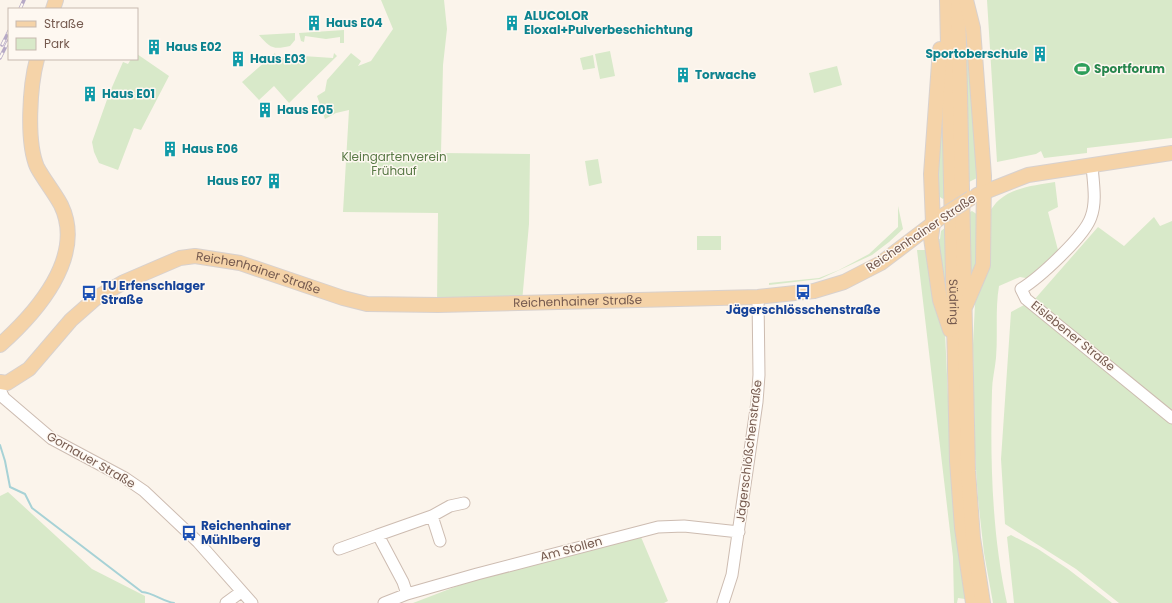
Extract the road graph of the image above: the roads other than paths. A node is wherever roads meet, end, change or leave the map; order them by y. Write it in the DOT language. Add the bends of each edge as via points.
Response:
graph roads {
  1 [pos="966,0"];
  2 [pos="950,2"];
  3 [pos="37,60"];
  4 [pos="1172,153"];
  5 [pos="1092,165"];
  6 [pos="977,195"];
  7 [pos="939,219"];
  8 [pos="758,297"];
  9 [pos="964,314"];
  10 [pos="0,345"];
  11 [pos="954,346"];
  12 [pos="0,383"];
  13 [pos="1172,418"];
  14 [pos="464,503"];
  15 [pos="432,516"];
  16 [pos="739,532"];
  17 [pos="378,535"];
  18 [pos="440,541"];
  19 [pos="339,549"];
  20 [pos="241,592"];
  21 [pos="407,594"];
  22 [pos="226,603"];
  23 [pos="252,603"];
  24 [pos="384,603"];
  25 [pos="723,603"];
  26 [pos="973,603"];
  27 [pos="983,603"];
  1 -- 6 [label="main road" via="973,28 984,176"];
  2 -- 7 [label="main road" via="940,52 931,174"];
  2 -- 9 [label="main road, Südring"];
  2 -- 11 [label="main road, Südring"];
  3 -- 10 [label="main road" via="33,74 30,140 37,166 61,206 68,232 66,254 54,280 37,306"];
  4 -- 5 [label="main road, Reichenhainer Straße"];
  5 -- 6 [label="main road, Reichenhainer Straße" via="1028,175"];
  5 -- 13 [label="street, Eislebener Straße" via="1094,207 1087,225 1035,280 1021,289 1026,299"];
  6 -- 7 [label="main road, Reichenhainer Straße, bridge"];
  6 -- 9 [label="main road" via="983,265"];
  7 -- 8 [label="main road, Reichenhainer Straße" via="881,263 844,282 814,291"];
  7 -- 11 [label="main road" via="931,238 940,300"];
  8 -- 12 [label="main road, Reichenhainer Straße" via="446,305 366,304 256,267 195,256 169,262 96,298 71,320 28,369 7,383"];
  8 -- 16 [label="street, Jägerschlößchenstraße" via="759,376"];
  9 -- 27 [label="main road, Südring" via="970,501"];
  11 -- 26 [label="main road, Südring" via="958,481"];
  12 -- 20 [label="street, Gornauer Straße" via="4,398 52,439 125,478 164,508 198,542"];
  14 -- 15 [label="street" via="450,506"];
  15 -- 17 [label="street"];
  15 -- 18 [label="street"];
  16 -- 21 [label="street, Am Stollen" via="684,526 658,528"];
  16 -- 25 [label="street, Jägerschlößchenstraße" via="732,575"];
  17 -- 19 [label="street"];
  17 -- 21 [label="street"];
  20 -- 22 [label="street"];
  20 -- 23 [label="street, Gornauer Straße"];
  21 -- 24 [label="street, Am Stollen"];
}
